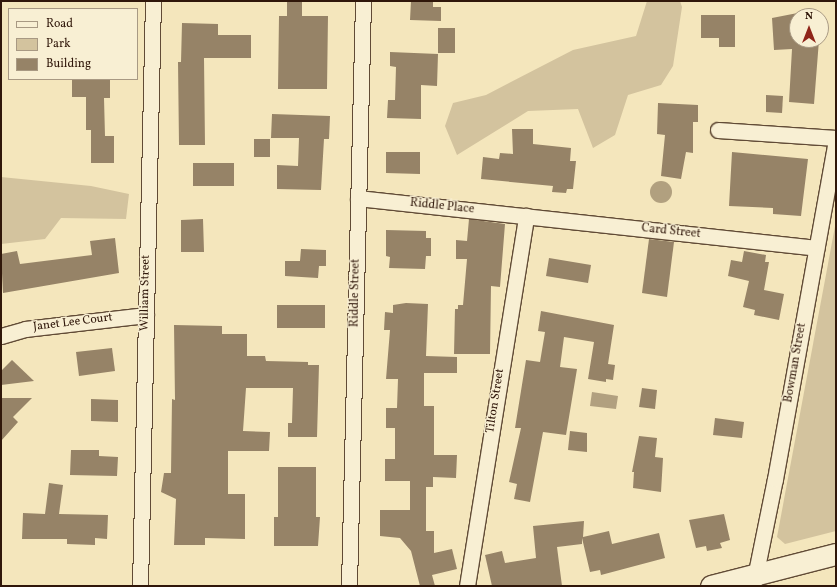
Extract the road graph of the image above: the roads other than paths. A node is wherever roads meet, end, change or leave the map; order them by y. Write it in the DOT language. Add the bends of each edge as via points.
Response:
graph roads {
  1 [pos="153,1"];
  2 [pos="362,1"];
  3 [pos="718,130"];
  4 [pos="836,138"];
  5 [pos="358,198"];
  6 [pos="526,216"];
  7 [pos="816,248"];
  8 [pos="146,315"];
  9 [pos="1,336"];
  10 [pos="836,554"];
  11 [pos="754,581"];
  12 [pos="140,586"];
  13 [pos="349,586"];
  14 [pos="467,586"];
  15 [pos="711,586"];
  1 -- 8 [label="street, William Street"];
  2 -- 5 [label="street, Riddle Street"];
  3 -- 4 [label="street"];
  4 -- 7 [label="street, Bowman Street"];
  5 -- 6 [label="street, Riddle Place"];
  5 -- 13 [label="street, Riddle Street"];
  6 -- 7 [label="street, Card Street"];
  6 -- 14 [label="street, Tilton Street"];
  7 -- 11 [label="street, Bowman Street"];
  8 -- 9 [label="street, Janet Lee Court" via="25,329"];
  8 -- 12 [label="street, William Street"];
  10 -- 11 [label="street"];
  11 -- 15 [label="street"];
}
